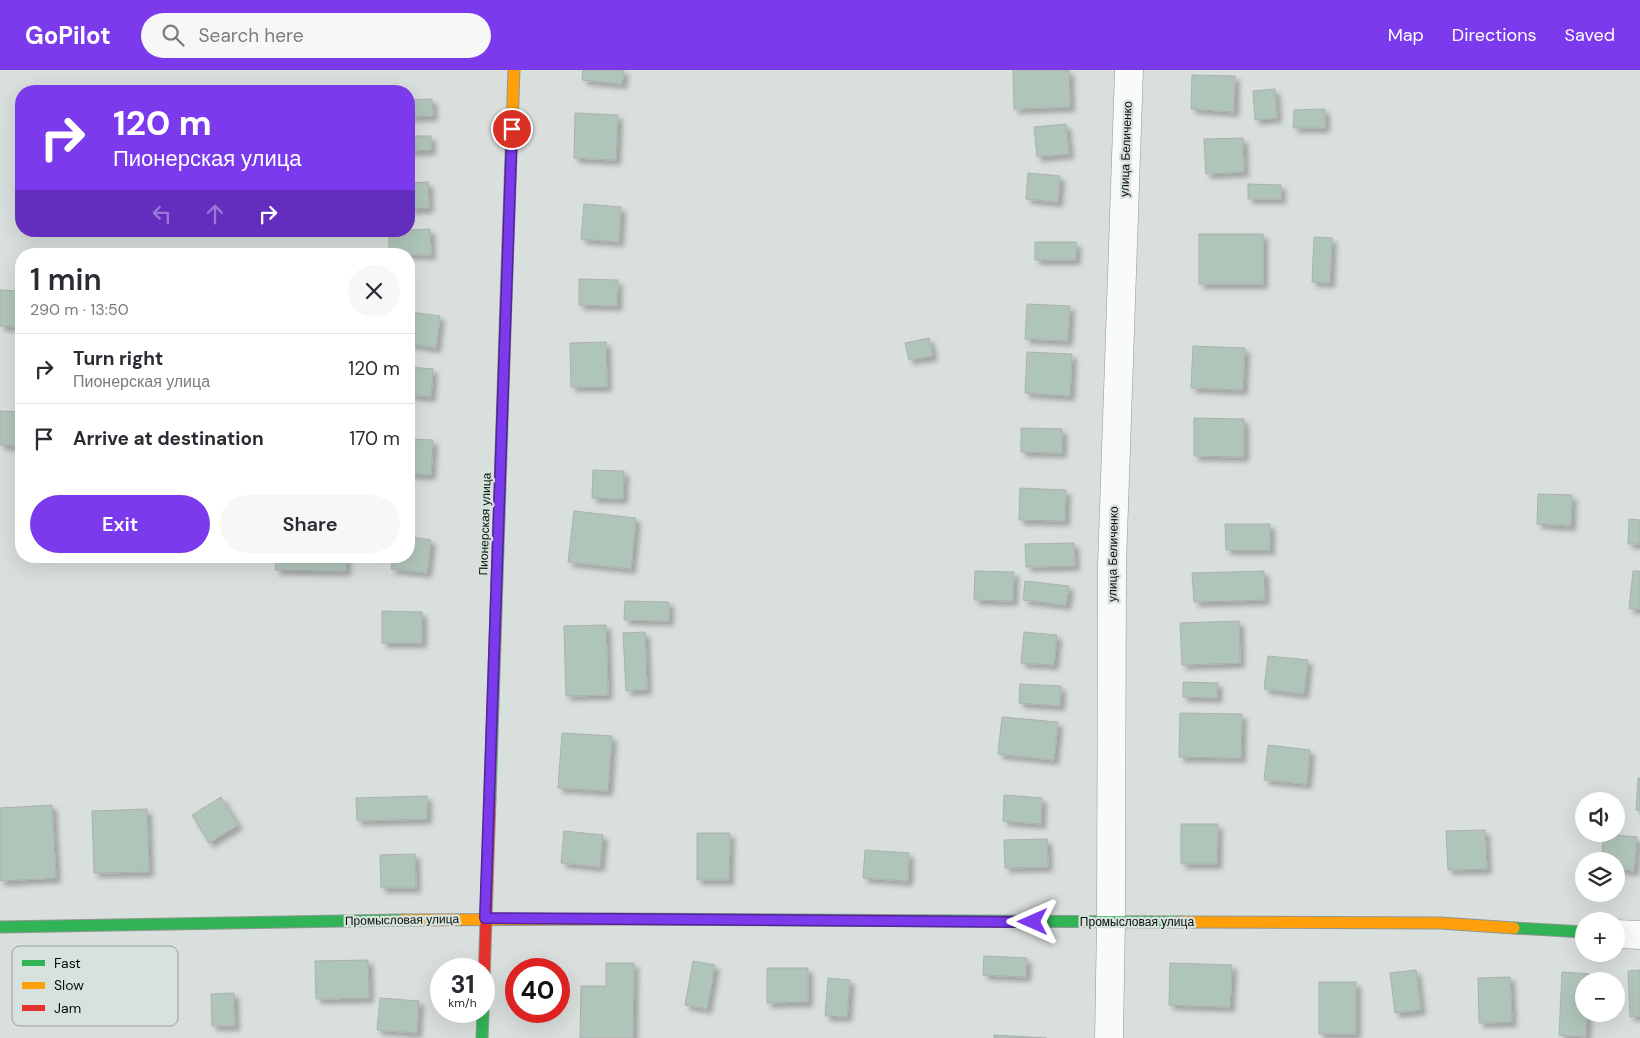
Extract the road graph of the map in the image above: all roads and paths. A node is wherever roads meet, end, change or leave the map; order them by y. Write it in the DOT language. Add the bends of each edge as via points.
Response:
graph roads {
  1 [pos="514,70"];
  2 [pos="1130,70"];
  3 [pos="485,918"];
  4 [pos="1111,922"];
  5 [pos="0,927"];
  6 [pos="1575,931"];
  7 [pos="1625,934"];
  8 [pos="1640,935"];
  9 [pos="484,958"];
  10 [pos="483,1023"];
  11 [pos="482,1038"];
  12 [pos="1109,1038"];
  1 -- 3 [label="street, Пионерская улица"];
  2 -- 4 [label="street, улица Беличенко" via="1112,565"];
  3 -- 4 [label="street, Промысловая улица"];
  3 -- 5 [label="street, Промысловая улица"];
  3 -- 9 [label="street, Пионерская улица"];
  4 -- 6 [label="street, Промысловая улица" via="1440,923"];
  4 -- 12 [label="street, улица Беличенко"];
  7 -- 8 [label="street"];
  10 -- 11 [label="street"];
}
